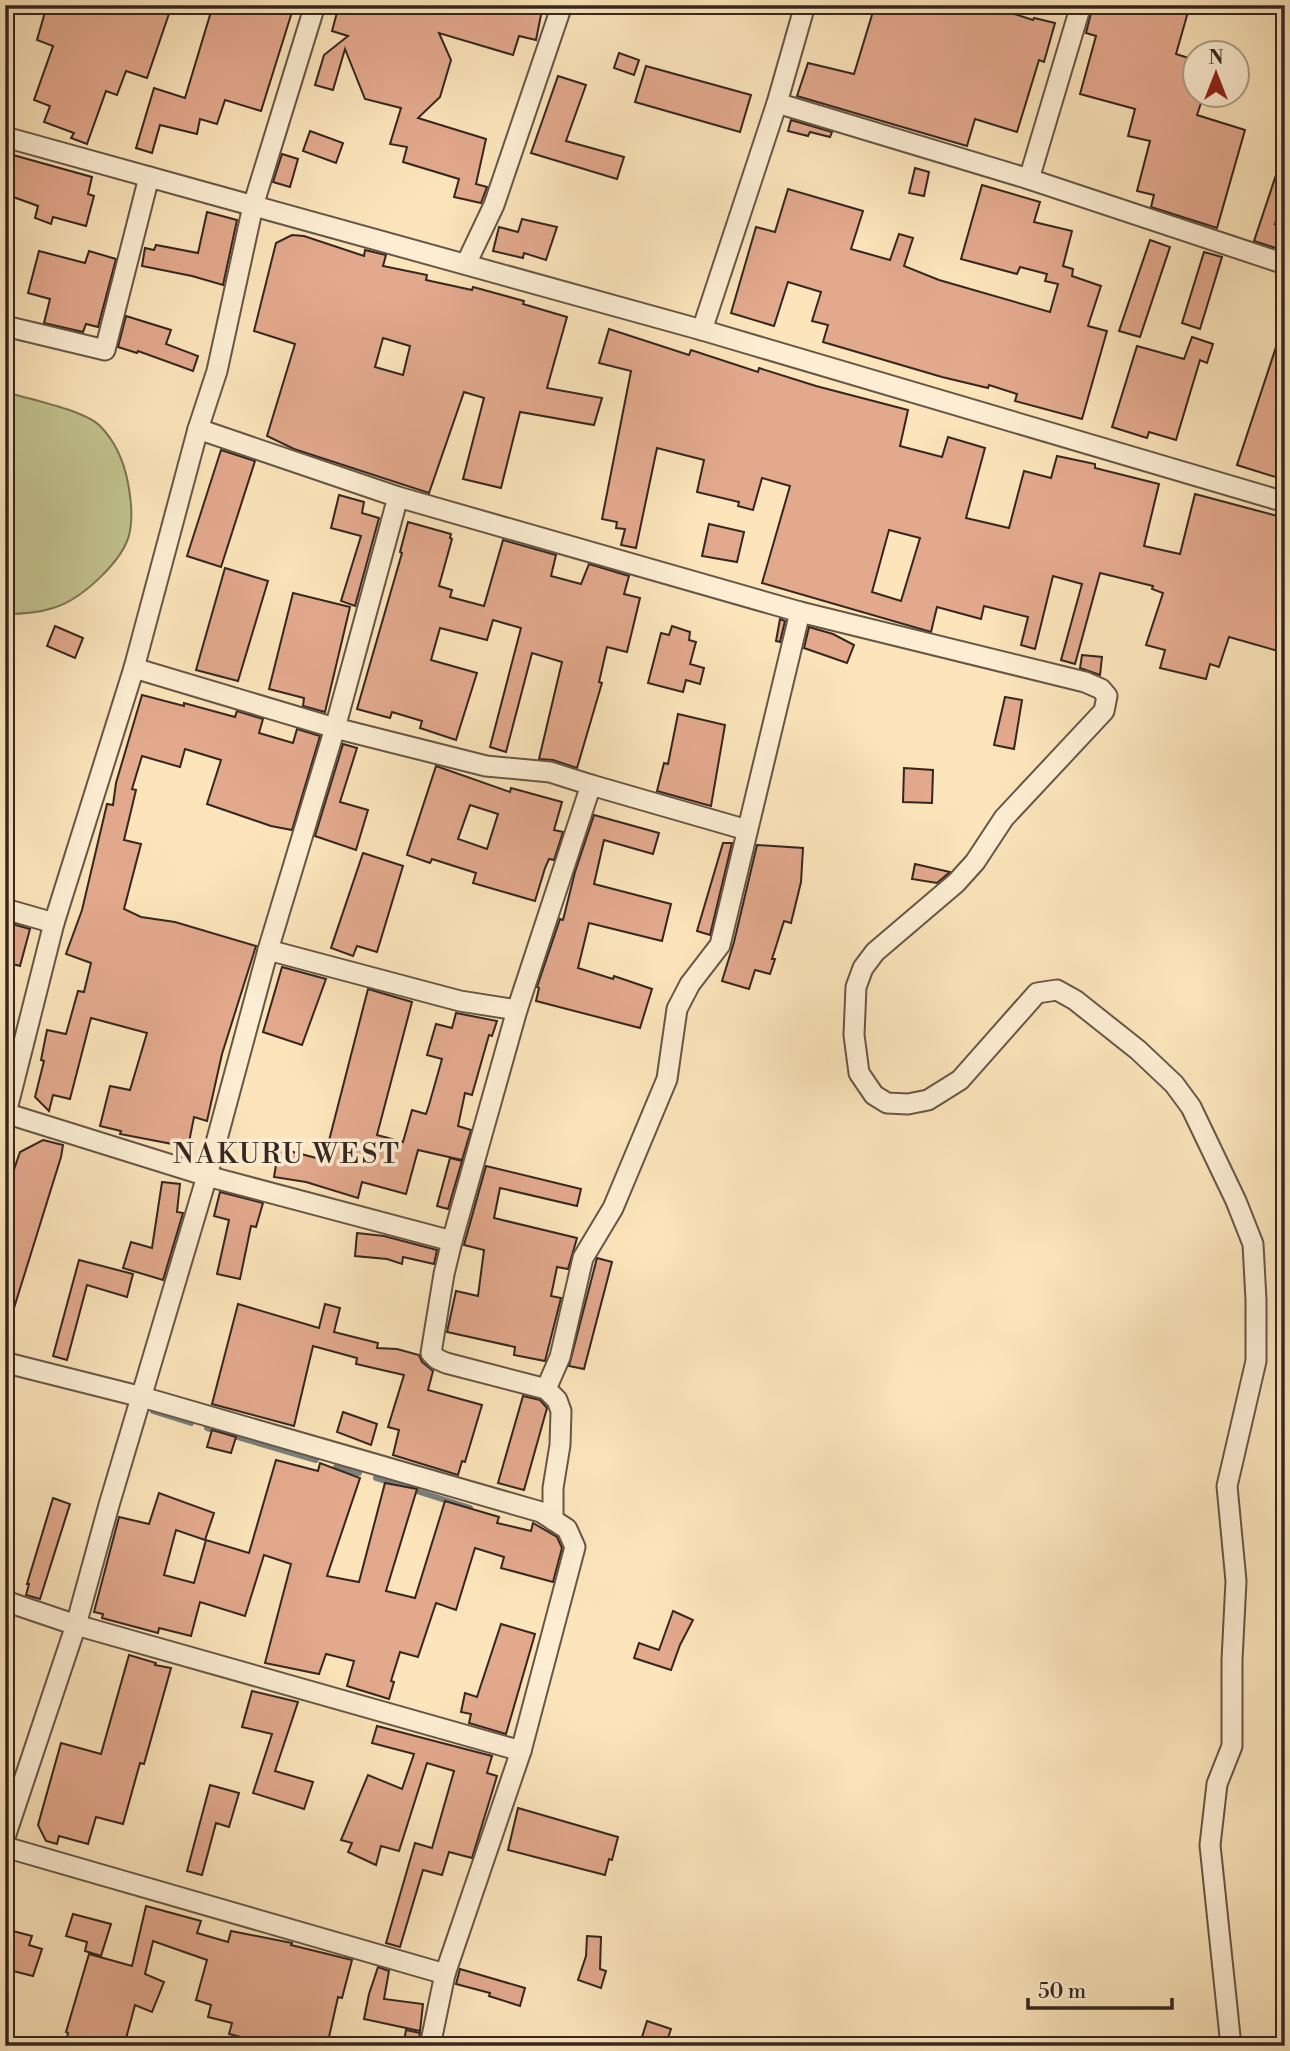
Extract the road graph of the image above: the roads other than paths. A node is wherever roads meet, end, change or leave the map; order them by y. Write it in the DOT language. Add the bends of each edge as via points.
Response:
graph roads {
  1 [pos="315,5"];
  2 [pos="562,5"];
  3 [pos="805,5"];
  4 [pos="1081,5"];
  5 [pos="777,103"];
  6 [pos="5,136"];
  7 [pos="149,177"];
  8 [pos="1030,179"];
  9 [pos="253,206"];
  10 [pos="466,264"];
  11 [pos="1285,264"];
  12 [pos="5,326"];
  13 [pos="702,330"];
  14 [pos="198,429"];
  15 [pos="398,497"];
  16 [pos="1285,502"];
  17 [pos="800,612"];
  18 [pos="134,668"];
  19 [pos="335,728"];
  20 [pos="591,785"];
  21 [pos="747,830"];
  22 [pos="5,909"];
  23 [pos="54,923"];
  24 [pos="268,950"];
  25 [pos="517,1010"];
  26 [pos="6,1114"];
  27 [pos="207,1176"];
  28 [pos="452,1241"];
  29 [pos="11,1364"];
  30 [pos="546,1389"];
  31 [pos="142,1396"];
  32 [pos="553,1520"];
  33 [pos="5,1601"];
  34 [pos="76,1625"];
  35 [pos="521,1751"];
  36 [pos="5,1837"];
  37 [pos="5,1847"];
  38 [pos="445,1974"];
  39 [pos="430,2046"];
  40 [pos="1231,2046"];
  1 -- 9 [label="street"];
  2 -- 10 [label="street" via="494,205"];
  3 -- 5 [label="street"];
  4 -- 8 [label="street"];
  5 -- 8 [label="street"];
  5 -- 13 [label="street"];
  6 -- 7 [label="street"];
  7 -- 9 [label="street"];
  7 -- 12 [label="street" via="105,349"];
  8 -- 11 [label="street"];
  9 -- 10 [label="street"];
  9 -- 14 [label="street" via="217,371"];
  10 -- 13 [label="street"];
  13 -- 16 [label="street"];
  14 -- 15 [label="street"];
  14 -- 18 [label="street"];
  15 -- 17 [label="street"];
  15 -- 19 [label="street"];
  17 -- 21 [label="street"];
  17 -- 40 [label="street" via="1085,682 1101,688 1107,696 1104,711 1004,818 956,883 875,951 856,987 854,1035 859,1073 874,1095 887,1104 928,1100 960,1080 1037,993 1057,990 1138,1050 1174,1084 1191,1107 1253,1244 1256,1362 1227,1486 1236,1581 1231,1660 1233,1746 1217,1784 1210,1845"];
  18 -- 19 [label="street"];
  18 -- 23 [label="street"];
  19 -- 20 [label="street" via="486,766 550,772"];
  19 -- 24 [label="street"];
  20 -- 21 [label="street"];
  20 -- 25 [label="street"];
  21 -- 30 [label="street" via="720,945 677,1009 667,1079 613,1208 583,1258 561,1357"];
  22 -- 23 [label="street"];
  23 -- 26 [label="street"];
  24 -- 25 [label="street" via="460,1001"];
  24 -- 27 [label="street"];
  25 -- 28 [label="street"];
  26 -- 27 [label="street"];
  27 -- 28 [label="street"];
  27 -- 31 [label="street"];
  28 -- 30 [label="street" via="431,1353 446,1363"];
  29 -- 31 [label="street"];
  30 -- 32 [label="street" via="561,1411"];
  31 -- 32 [label="street" via="541,1512"];
  31 -- 34 [label="street"];
  32 -- 35 [label="street" via="568,1529 575,1547"];
  33 -- 34 [label="street"];
  34 -- 35 [label="street"];
  34 -- 36 [label="street"];
  35 -- 38 [label="street"];
  37 -- 38 [label="street"];
  38 -- 39 [label="street"];
}
